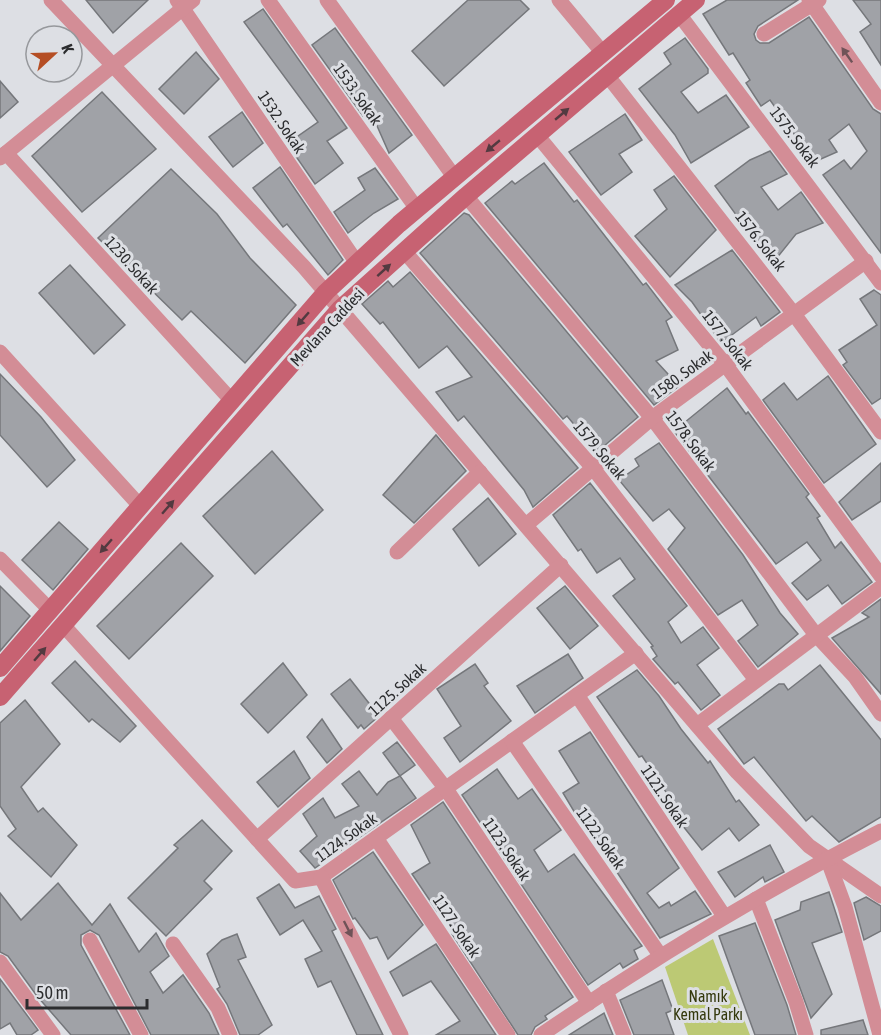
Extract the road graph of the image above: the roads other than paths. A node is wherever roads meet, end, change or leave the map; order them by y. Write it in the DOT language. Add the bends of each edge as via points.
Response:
graph roads {
  1 [pos="51,0"];
  2 [pos="268,0"];
  3 [pos="327,0"];
  4 [pos="559,0"];
  5 [pos="666,0"];
  6 [pos="696,0"];
  7 [pos="813,2"];
  8 [pos="184,3"];
  9 [pos="679,14"];
  10 [pos="764,34"];
  11 [pos="603,53"];
  12 [pos="112,64"];
  13 [pos="607,75"];
  14 [pos="881,103"];
  15 [pos="537,135"];
  16 [pos="3,156"];
  17 [pos="455,178"];
  18 [pos="465,196"];
  19 [pos="417,209"];
  20 [pos="404,251"];
  21 [pos="866,261"];
  22 [pos="357,263"];
  23 [pos="881,283"];
  24 [pos="326,292"];
  25 [pos="340,309"];
  26 [pos="794,314"];
  27 [pos="0,352"];
  28 [pos="725,364"];
  29 [pos="232,401"];
  30 [pos="652,418"];
  31 [pos="881,432"];
  32 [pos="593,468"];
  33 [pos="480,472"];
  34 [pos="141,507"];
  35 [pos="526,525"];
  36 [pos="398,552"];
  37 [pos="0,559"];
  38 [pos="561,565"];
  39 [pos="881,576"];
  40 [pos="881,587"];
  41 [pos="51,611"];
  42 [pos="64,626"];
  43 [pos="816,635"];
  44 [pos="636,653"];
  45 [pos="0,669"];
  46 [pos="756,680"];
  47 [pos="577,695"];
  48 [pos="0,697"];
  49 [pos="881,714"];
  50 [pos="391,718"];
  51 [pos="697,725"];
  52 [pos="512,741"];
  53 [pos="446,789"];
  54 [pos="881,831"];
  55 [pos="376,838"];
  56 [pos="257,839"];
  57 [pos="827,858"];
  58 [pos="321,877"];
  59 [pos="881,896"];
  60 [pos="756,899"];
  61 [pos="724,916"];
  62 [pos="90,940"];
  63 [pos="173,944"];
  64 [pos="660,955"];
  65 [pos="0,962"];
  66 [pos="606,991"];
  67 [pos="588,1003"];
  68 [pos="557,1030"];
  69 [pos="52,1035"];
  70 [pos="141,1035"];
  71 [pos="230,1035"];
  72 [pos="401,1035"];
  73 [pos="508,1035"];
  74 [pos="542,1035"];
  75 [pos="624,1035"];
  76 [pos="806,1035"];
  77 [pos="880,1035"];
  1 -- 12 [label="street"];
  2 -- 19 [label="street, 1533. Sokak"];
  3 -- 17 [label="street"];
  4 -- 11 [label="street"];
  5 -- 11 [label="main road, Mevlana Caddesi"];
  6 -- 9 [label="main road, Mevlana Caddesi"];
  7 -- 10 [label="street"];
  14 -- 7 [label="street, one-way"];
  8 -- 12 [label="street"];
  8 -- 22 [label="street, 1532. Sokak"];
  9 -- 13 [label="main road, Mevlana Caddesi"];
  9 -- 21 [label="street, 1575. Sokak"];
  11 -- 17 [label="main road, Mevlana Caddesi, one-way"];
  12 -- 16 [label="street"];
  12 -- 24 [label="street"];
  15 -- 13 [label="main road, Mevlana Caddesi, one-way"];
  13 -- 26 [label="street, 1576. Sokak"];
  15 -- 18 [label="main road, Mevlana Caddesi"];
  15 -- 28 [label="street, 1577. Sokak"];
  16 -- 29 [label="street, 1230. Sokak"];
  17 -- 19 [label="main road, Mevlana Caddesi"];
  18 -- 20 [label="main road, Mevlana Caddesi"];
  18 -- 30 [label="street, 1578. Sokak"];
  19 -- 22 [label="main road, Mevlana Caddesi"];
  25 -- 20 [label="main road, Mevlana Caddesi, one-way"];
  20 -- 32 [label="street, 1579. Sokak"];
  21 -- 23 [label="street, 1575. Sokak"];
  21 -- 26 [label="street, 1580. Sokak"];
  22 -- 24 [label="main road, Mevlana Caddesi"];
  24 -- 25 [label="street"];
  24 -- 29 [label="main road, Mevlana Caddesi, one-way"];
  25 -- 33 [label="street"];
  42 -- 25 [label="main road, Mevlana Caddesi, one-way"];
  26 -- 28 [label="street, 1580. Sokak"];
  26 -- 31 [label="street, 1576. Sokak"];
  27 -- 34 [label="street"];
  28 -- 30 [label="street, 1580. Sokak"];
  28 -- 39 [label="street, 1577. Sokak"];
  29 -- 34 [label="main road, Mevlana Caddesi"];
  30 -- 32 [label="street, 1580. Sokak"];
  30 -- 43 [label="street, 1578. Sokak"];
  32 -- 35 [label="street, 1580. Sokak"];
  32 -- 46 [label="street, 1579. Sokak"];
  33 -- 35 [label="street"];
  33 -- 36 [label="street"];
  34 -- 41 [label="main road, Mevlana Caddesi, one-way"];
  35 -- 38 [label="street"];
  37 -- 41 [label="street"];
  38 -- 44 [label="street"];
  38 -- 50 [label="street, 1125. Sokak"];
  40 -- 43 [label="street"];
  41 -- 45 [label="main road, Mevlana Caddesi"];
  48 -- 42 [label="main road, Mevlana Caddesi, one-way"];
  42 -- 56 [label="street, 1124. Sokak"];
  43 -- 46 [label="street"];
  43 -- 49 [label="street, 1578. Sokak" via="855,677"];
  44 -- 47 [label="street, 1124. Sokak"];
  44 -- 51 [label="street"];
  46 -- 51 [label="street"];
  47 -- 52 [label="street, 1124. Sokak"];
  47 -- 61 [label="street, 1121. Sokak"];
  50 -- 53 [label="street, 1123. Sokak"];
  50 -- 56 [label="street, 1125. Sokak"];
  51 -- 57 [label="street" via="761,797 809,846"];
  52 -- 53 [label="street, 1124. Sokak"];
  52 -- 64 [label="street, 1122. Sokak"];
  53 -- 55 [label="street, 1124. Sokak"];
  53 -- 67 [label="street, 1123. Sokak"];
  54 -- 57 [label="street"];
  55 -- 58 [label="street, 1124. Sokak"];
  55 -- 73 [label="street, 1127. Sokak"];
  56 -- 58 [label="street, 1124. Sokak" via="295,881"];
  57 -- 59 [label="street"];
  57 -- 60 [label="street"];
  57 -- 77 [label="street"];
  58 -- 72 [label="street, one-way"];
  60 -- 61 [label="street"];
  60 -- 76 [label="street"];
  61 -- 64 [label="street"];
  62 -- 70 [label="street"];
  63 -- 71 [label="street" via="218,1008"];
  64 -- 66 [label="street"];
  65 -- 69 [label="street"];
  66 -- 67 [label="street"];
  66 -- 75 [label="street"];
  67 -- 68 [label="street"];
  68 -- 74 [label="street"];
}
